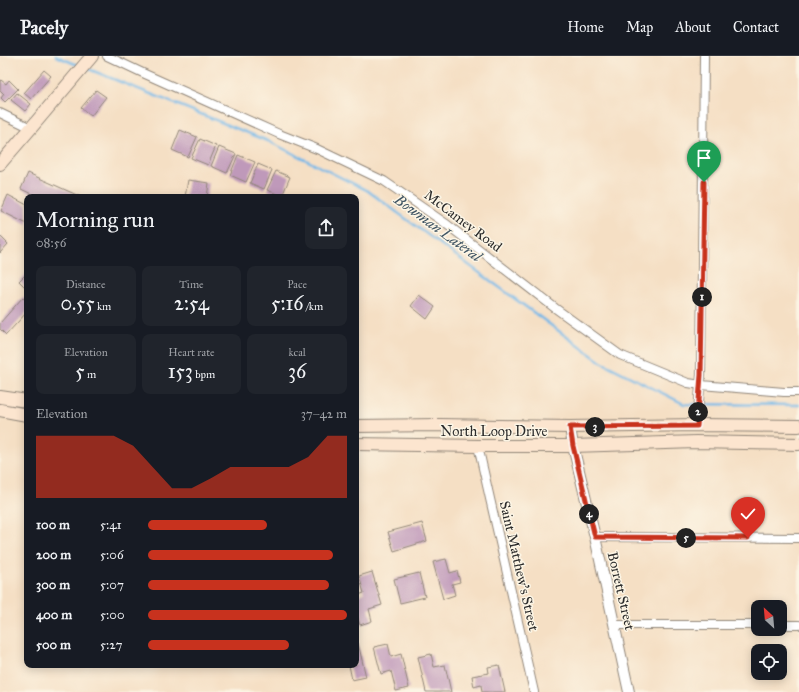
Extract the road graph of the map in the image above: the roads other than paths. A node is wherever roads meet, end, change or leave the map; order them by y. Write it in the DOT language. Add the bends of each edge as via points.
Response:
graph roads {
  1 [pos="92,56"];
  2 [pos="107,56"];
  3 [pos="704,56"];
  4 [pos="0,113"];
  5 [pos="31,128"];
  6 [pos="0,164"];
  7 [pos="700,388"];
  8 [pos="799,392"];
  9 [pos="0,397"];
  10 [pos="24,401"];
  11 [pos="0,410"];
  12 [pos="24,414"];
  13 [pos="698,420"];
  14 [pos="359,426"];
  15 [pos="799,426"];
  16 [pos="570,427"];
  17 [pos="359,444"];
  18 [pos="799,444"];
  19 [pos="478,446"];
  20 [pos="573,446"];
  21 [pos="595,537"];
  22 [pos="799,538"];
  23 [pos="614,625"];
  24 [pos="751,625"];
  25 [pos="787,625"];
  26 [pos="799,625"];
  27 [pos="534,692"];
  28 [pos="630,692"];
  1 -- 5 [label="main road"];
  2 -- 7 [label="street, McCamey Road" via="279,134 318,149 384,181 446,223 620,355"];
  3 -- 7 [label="street"];
  4 -- 5 [label="street"];
  5 -- 6 [label="main road"];
  7 -- 8 [label="street, McCamey Road"];
  7 -- 13 [label="street"];
  9 -- 10 [label="main road"];
  11 -- 12 [label="main road"];
  13 -- 15 [label="main road, North Loop Drive"];
  13 -- 16 [label="main road, North Loop Drive"];
  14 -- 16 [label="main road, North Loop Drive" via="440,424"];
  16 -- 20 [label="street, Borrett Street"];
  17 -- 19 [label="main road, North Loop Drive"];
  18 -- 20 [label="main road, North Loop Drive" via="696,442"];
  19 -- 20 [label="main road, North Loop Drive"];
  19 -- 27 [label="street, Saint Matthew's Street"];
  20 -- 21 [label="street, Borrett Street"];
  21 -- 22 [label="street"];
  21 -- 23 [label="street, Borrett Street"];
  23 -- 24 [label="street"];
  23 -- 28 [label="street, Borrett Street"];
  25 -- 26 [label="street"];
}
